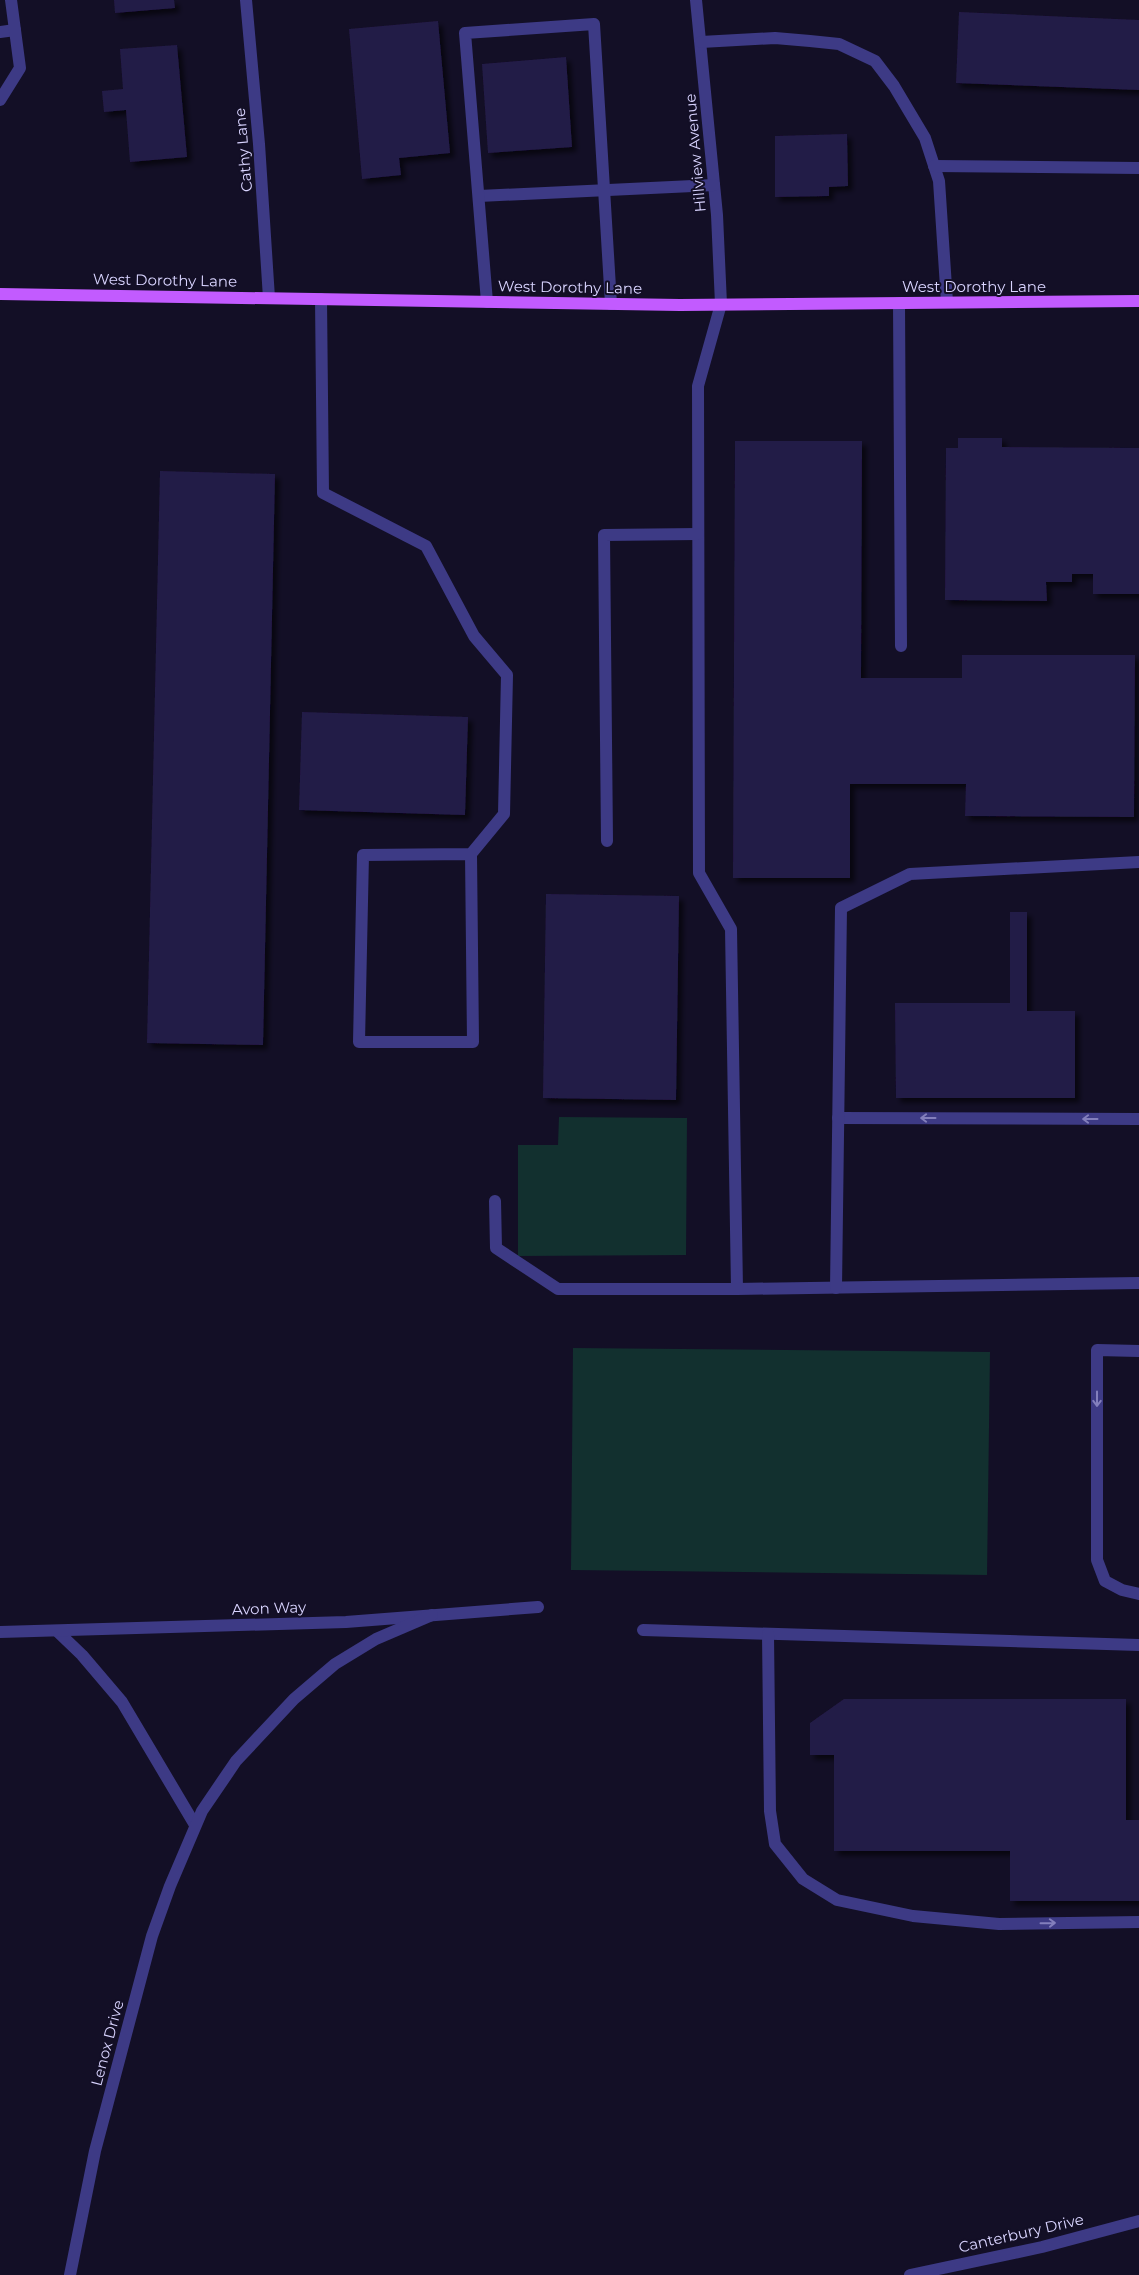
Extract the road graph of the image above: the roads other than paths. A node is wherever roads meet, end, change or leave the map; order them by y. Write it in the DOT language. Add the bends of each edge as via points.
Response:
graph roads {
  1 [pos="11,0"];
  2 [pos="246,0"];
  3 [pos="696,0"];
  4 [pos="15,30"];
  5 [pos="0,32"];
  6 [pos="701,42"];
  7 [pos="0,100"];
  8 [pos="934,166"];
  9 [pos="1139,168"];
  10 [pos="714,185"];
  11 [pos="604,188"];
  12 [pos="479,196"];
  13 [pos="0,294"];
  14 [pos="269,298"];
  15 [pos="321,299"];
  16 [pos="1139,301"];
  17 [pos="488,302"];
  18 [pos="899,302"];
  19 [pos="947,302"];
  20 [pos="611,304"];
  21 [pos="721,304"];
  22 [pos="698,534"];
  23 [pos="901,646"];
  24 [pos="607,841"];
  25 [pos="471,854"];
  26 [pos="1139,862"];
  27 [pos="838,1118"];
  28 [pos="1139,1119"];
  29 [pos="495,1201"];
  30 [pos="1139,1283"];
  31 [pos="836,1288"];
  32 [pos="737,1289"];
  33 [pos="1139,1351"];
  34 [pos="1139,1594"];
  35 [pos="538,1607"];
  36 [pos="432,1615"];
  37 [pos="643,1630"];
  38 [pos="0,1632"];
  39 [pos="57,1632"];
  40 [pos="768,1634"];
  41 [pos="1139,1644"];
  42 [pos="195,1825"];
  43 [pos="1139,1922"];
  44 [pos="1139,2221"];
  45 [pos="70,2275"];
  46 [pos="910,2275"];
  1 -- 4 [label="street"];
  2 -- 14 [label="street, Cathy Lane"];
  3 -- 6 [label="street, Hillview Avenue"];
  4 -- 5 [label="street"];
  4 -- 7 [label="street" via="20,68"];
  6 -- 8 [label="street" via="775,38 839,44 875,61 925,138"];
  6 -- 10 [label="street, Hillview Avenue"];
  8 -- 9 [label="street"];
  8 -- 19 [label="street" via="939,181"];
  10 -- 11 [label="street"];
  10 -- 21 [label="street, Hillview Avenue"];
  11 -- 12 [label="street"];
  11 -- 12 [label="street" via="594,24 465,33"];
  11 -- 20 [label="street"];
  12 -- 17 [label="street"];
  13 -- 14 [label="main road, West Dorothy Lane"];
  14 -- 15 [label="main road, West Dorothy Lane"];
  15 -- 17 [label="main road, West Dorothy Lane"];
  15 -- 25 [label="street" via="322,493 426,546 474,636 507,675 504,814"];
  16 -- 19 [label="main road, West Dorothy Lane"];
  17 -- 20 [label="main road, West Dorothy Lane"];
  18 -- 19 [label="main road, West Dorothy Lane"];
  18 -- 21 [label="main road, West Dorothy Lane"];
  18 -- 23 [label="street"];
  20 -- 21 [label="main road, West Dorothy Lane"];
  21 -- 22 [label="street, Hillview Avenue" via="698,386"];
  22 -- 24 [label="street" via="604,535"];
  22 -- 32 [label="street, Hillview Avenue" via="698,873 731,929"];
  25 -- 25 [label="street" via="472,1042 359,1042 363,855"];
  26 -- 27 [label="street" via="910,874 841,908"];
  28 -- 27 [label="street, one-way"];
  27 -- 31 [label="street"];
  29 -- 32 [label="street" via="496,1248 558,1290"];
  30 -- 31 [label="street"];
  31 -- 32 [label="street"];
  33 -- 34 [label="street, one-way" via="1097,1350 1097,1560 1104,1581"];
  35 -- 36 [label="street, Avon Way"];
  36 -- 39 [label="street, Avon Way" via="346,1622"];
  36 -- 42 [label="street, Lenox Drive" via="376,1638 335,1664 294,1699 236,1761"];
  37 -- 40 [label="street"];
  38 -- 39 [label="street, Avon Way"];
  39 -- 42 [label="street" via="82,1654 122,1702"];
  40 -- 41 [label="street"];
  40 -- 43 [label="street, one-way" via="770,1812 775,1844 803,1879 837,1900 913,1916 999,1924"];
  42 -- 45 [label="street, Lenox Drive" via="152,1936 95,2151"];
  44 -- 46 [label="street, Canterbury Drive" via="1042,2247"];
}
